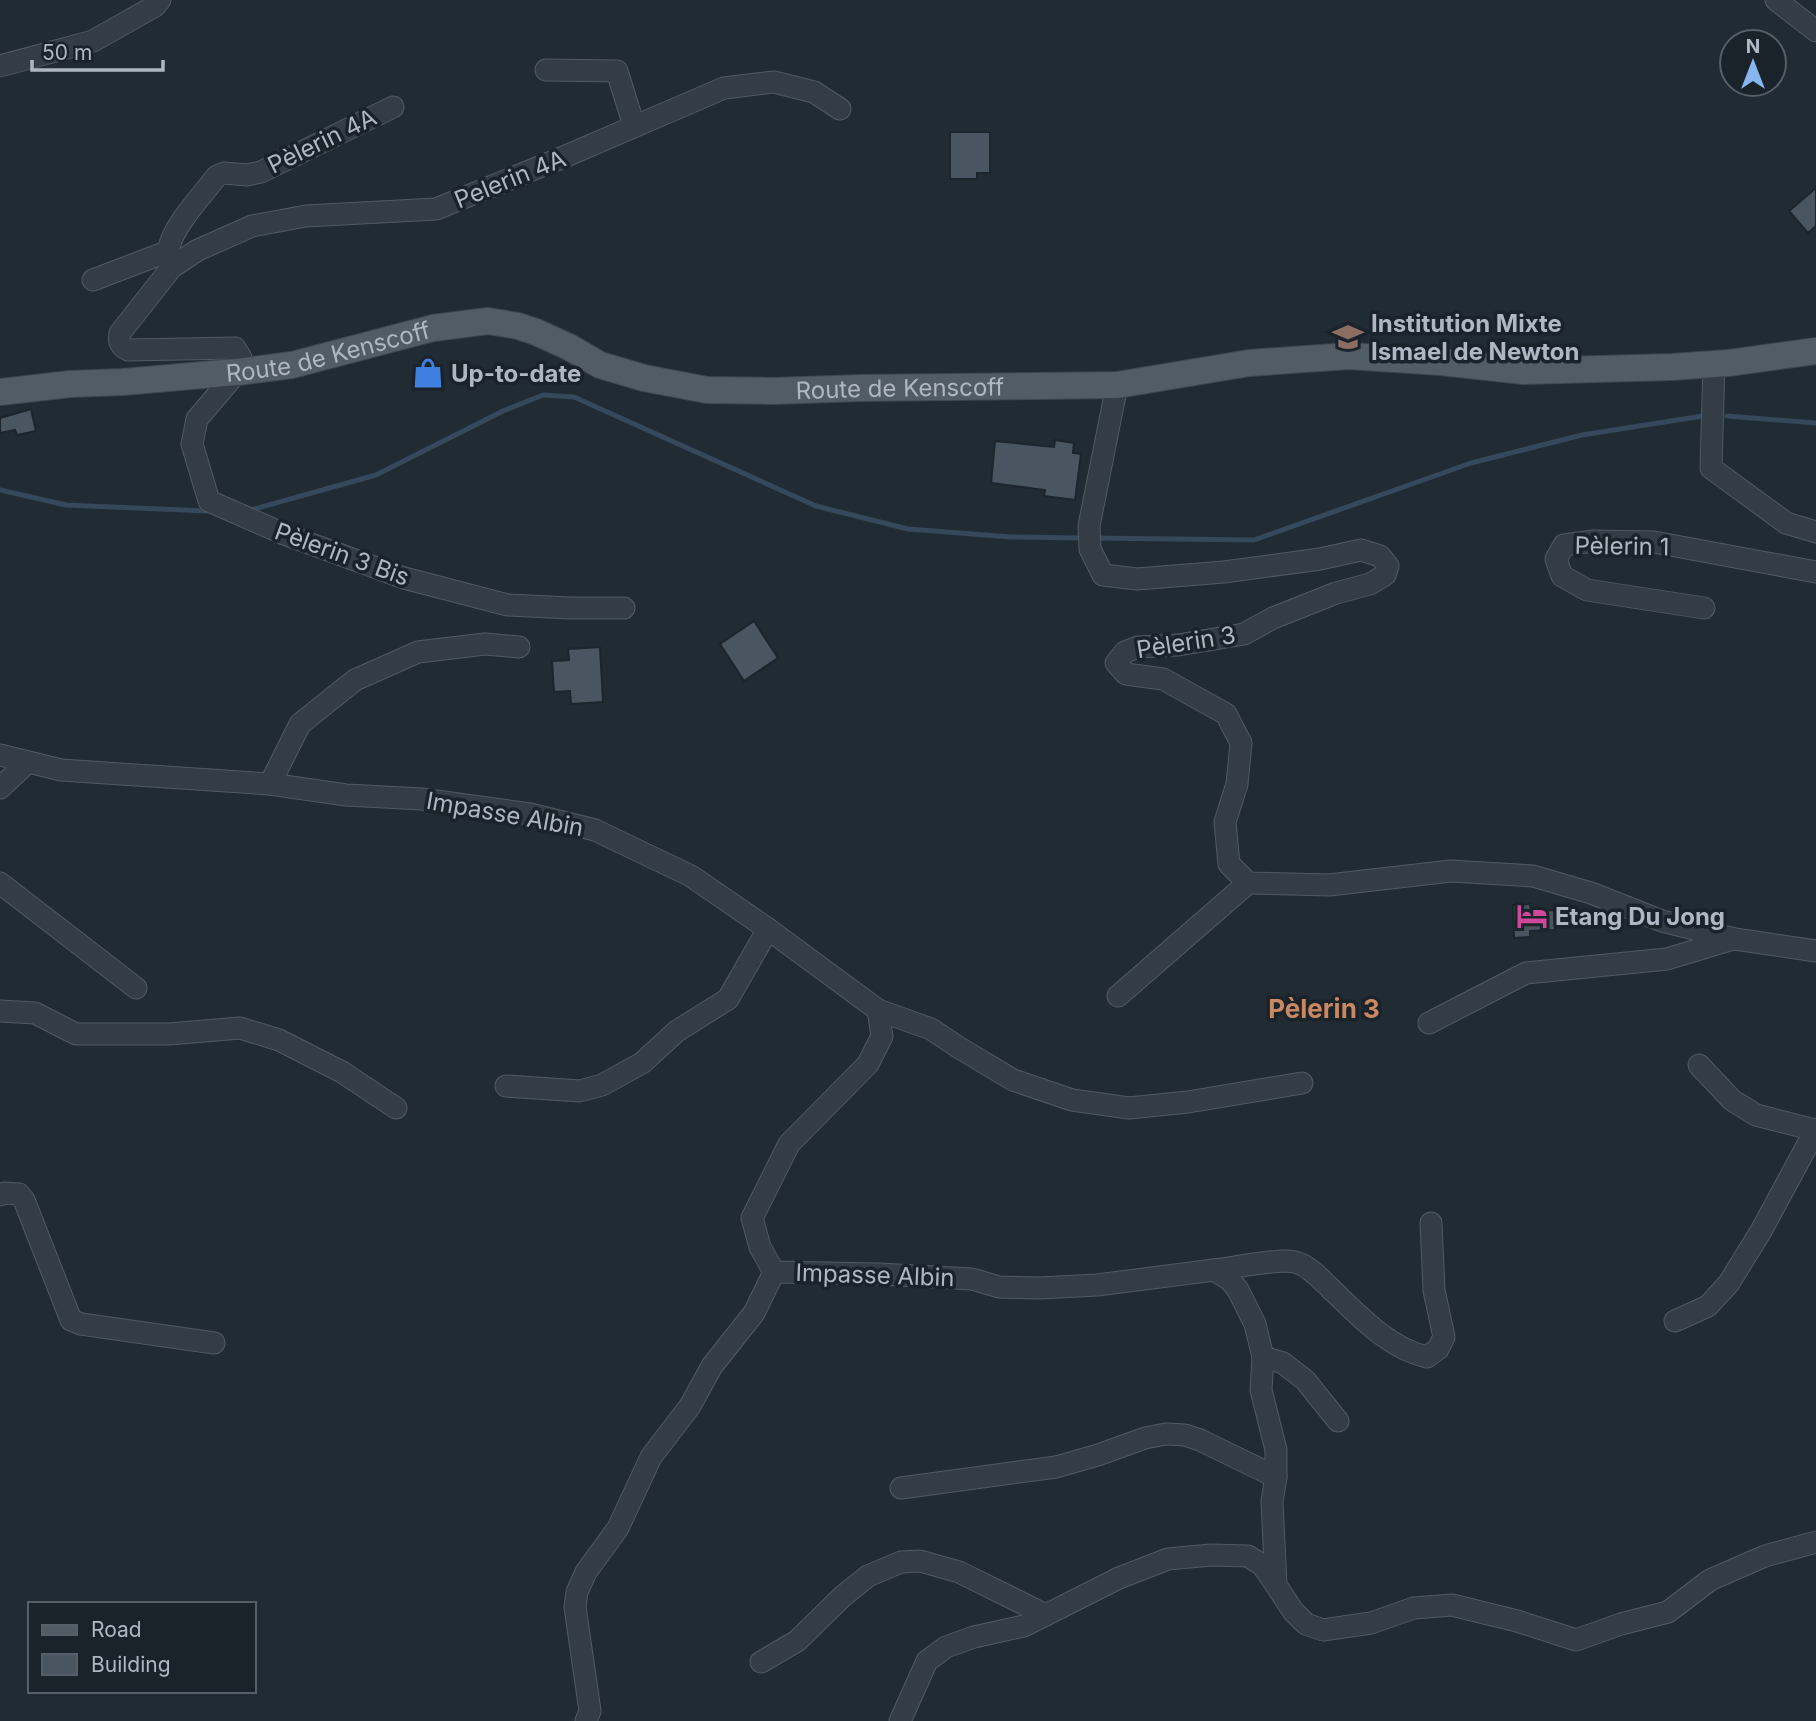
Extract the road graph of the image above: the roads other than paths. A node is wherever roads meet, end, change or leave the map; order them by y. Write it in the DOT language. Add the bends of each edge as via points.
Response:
graph roads {
  1 [pos="160,0"];
  2 [pos="1776,0"];
  3 [pos="1816,31"];
  4 [pos="0,66"];
  5 [pos="546,70"];
  6 [pos="393,107"];
  7 [pos="840,109"];
  8 [pos="634,126"];
  9 [pos="170,259"];
  10 [pos="93,280"];
  11 [pos="1816,351"];
  12 [pos="1714,364"];
  13 [pos="237,372"];
  14 [pos="1117,386"];
  15 [pos="0,392"];
  16 [pos="1816,531"];
  17 [pos="1816,572"];
  18 [pos="624,608"];
  19 [pos="1703,608"];
  20 [pos="519,647"];
  21 [pos="0,755"];
  22 [pos="28,762"];
  23 [pos="270,784"];
  24 [pos="0,788"];
  25 [pos="0,883"];
  26 [pos="1248,883"];
  27 [pos="768,929"];
  28 [pos="1735,939"];
  29 [pos="1816,951"];
  30 [pos="136,988"];
  31 [pos="1118,996"];
  32 [pos="878,1010"];
  33 [pos="0,1011"];
  34 [pos="1429,1023"];
  35 [pos="1699,1065"];
  36 [pos="1302,1083"];
  37 [pos="506,1086"];
  38 [pos="396,1108"];
  39 [pos="1815,1130"];
  40 [pos="0,1195"];
  41 [pos="1431,1223"];
  42 [pos="1214,1270"];
  43 [pos="775,1272"];
  44 [pos="1675,1321"];
  45 [pos="214,1343"];
  46 [pos="1263,1357"];
  47 [pos="1338,1421"];
  48 [pos="1276,1477"];
  49 [pos="901,1488"];
  50 [pos="1816,1542"];
  51 [pos="1276,1585"];
  52 [pos="1046,1615"];
  53 [pos="761,1662"];
  54 [pos="586,1721"];
  55 [pos="900,1721"];
  1 -- 4 [label="street" via="93,41"];
  2 -- 3 [label="street"];
  5 -- 8 [label="street" via="617,71"];
  6 -- 9 [label="street, Pèlerin 4A" via="261,172 217,176 172,237"];
  7 -- 8 [label="street, Pelerin 4A" via="814,92 774,82 724,88"];
  8 -- 9 [label="street, Pelerin 4A" via="436,209 306,216 252,226"];
  9 -- 10 [label="street"];
  9 -- 13 [label="street, Pèlerin 4A" via="120,333 122,347 128,351 236,348 241,358"];
  11 -- 12 [label="main road, Route de Kenscoff"];
  12 -- 14 [label="main road, Route de Kenscoff" via="1524,372 1349,356 1249,363"];
  12 -- 16 [label="street" via="1711,468 1786,523"];
  13 -- 14 [label="main road, Route de Kenscoff" via="292,365 433,328 488,321 536,332 600,365 644,379 707,390"];
  13 -- 15 [label="main road, Route de Kenscoff"];
  13 -- 18 [label="street, Pèlerin 3 Bis" via="197,419 192,444 209,500 404,578 508,605"];
  14 -- 26 [label="street, Pèlerin 3" via="1089,526 1090,549 1102,575 1137,579 1224,572 1361,550 1380,556 1388,566 1385,575 1370,584 1336,593 1244,634 1138,647 1125,652 1116,663 1126,674 1163,679 1227,714 1241,743 1237,784 1224,822 1229,864"];
  17 -- 19 [label="street, Pèlerin 1" via="1654,542 1564,545 1556,559 1562,576 1587,590"];
  20 -- 23 [label="street" via="485,645 418,652 355,680 300,724"];
  21 -- 22 [label="street, Impasse Albin"];
  22 -- 23 [label="street, Impasse Albin" via="61,770"];
  22 -- 24 [label="street"];
  23 -- 27 [label="street, Impasse Albin" via="530,814 595,830 691,876"];
  25 -- 30 [label="street"];
  26 -- 28 [label="street" via="1329,886 1451,871 1533,876 1662,921"];
  26 -- 31 [label="street"];
  27 -- 32 [label="street, Impasse Albin"];
  27 -- 37 [label="street" via="728,999 677,1031 642,1063 602,1085 580,1091"];
  28 -- 29 [label="street"];
  28 -- 34 [label="street" via="1667,959 1526,973"];
  32 -- 36 [label="street" via="931,1028 1013,1080 1072,1100 1129,1108"];
  32 -- 43 [label="street, Impasse Albin" via="881,1036 868,1064 789,1144 752,1219 760,1247"];
  33 -- 38 [label="street" via="35,1013 76,1034 240,1028 279,1040 342,1072"];
  35 -- 39 [label="street" via="1732,1100 1756,1115"];
  39 -- 44 [label="street" via="1729,1283 1708,1307"];
  40 -- 45 [label="street" via="19,1194 24,1200 71,1320"];
  41 -- 42 [label="street, Impasse Albin" via="1434,1290 1444,1337 1427,1357 1376,1331 1298,1262"];
  42 -- 43 [label="street, Impasse Albin" via="1039,1288 999,1287 972,1279"];
  42 -- 46 [label="street" via="1238,1290 1255,1324"];
  43 -- 54 [label="street" via="754,1313 650,1457 618,1528 577,1592 575,1606 590,1711"];
  46 -- 47 [label="street" via="1283,1363 1305,1380"];
  46 -- 48 [label="street" via="1261,1390 1276,1450"];
  48 -- 49 [label="street" via="1200,1440 1166,1434 1056,1467"];
  48 -- 51 [label="street" via="1272,1501"];
  50 -- 51 [label="street" via="1765,1556 1710,1580 1668,1612 1576,1640 1452,1605 1414,1608 1371,1623 1323,1630 1306,1624"];
  51 -- 52 [label="street" via="1262,1565 1248,1556 1168,1559"];
  52 -- 53 [label="street" via="958,1572 920,1561 901,1562 868,1576 797,1641"];
  52 -- 55 [label="street" via="1024,1626 946,1647 927,1661"];
}
